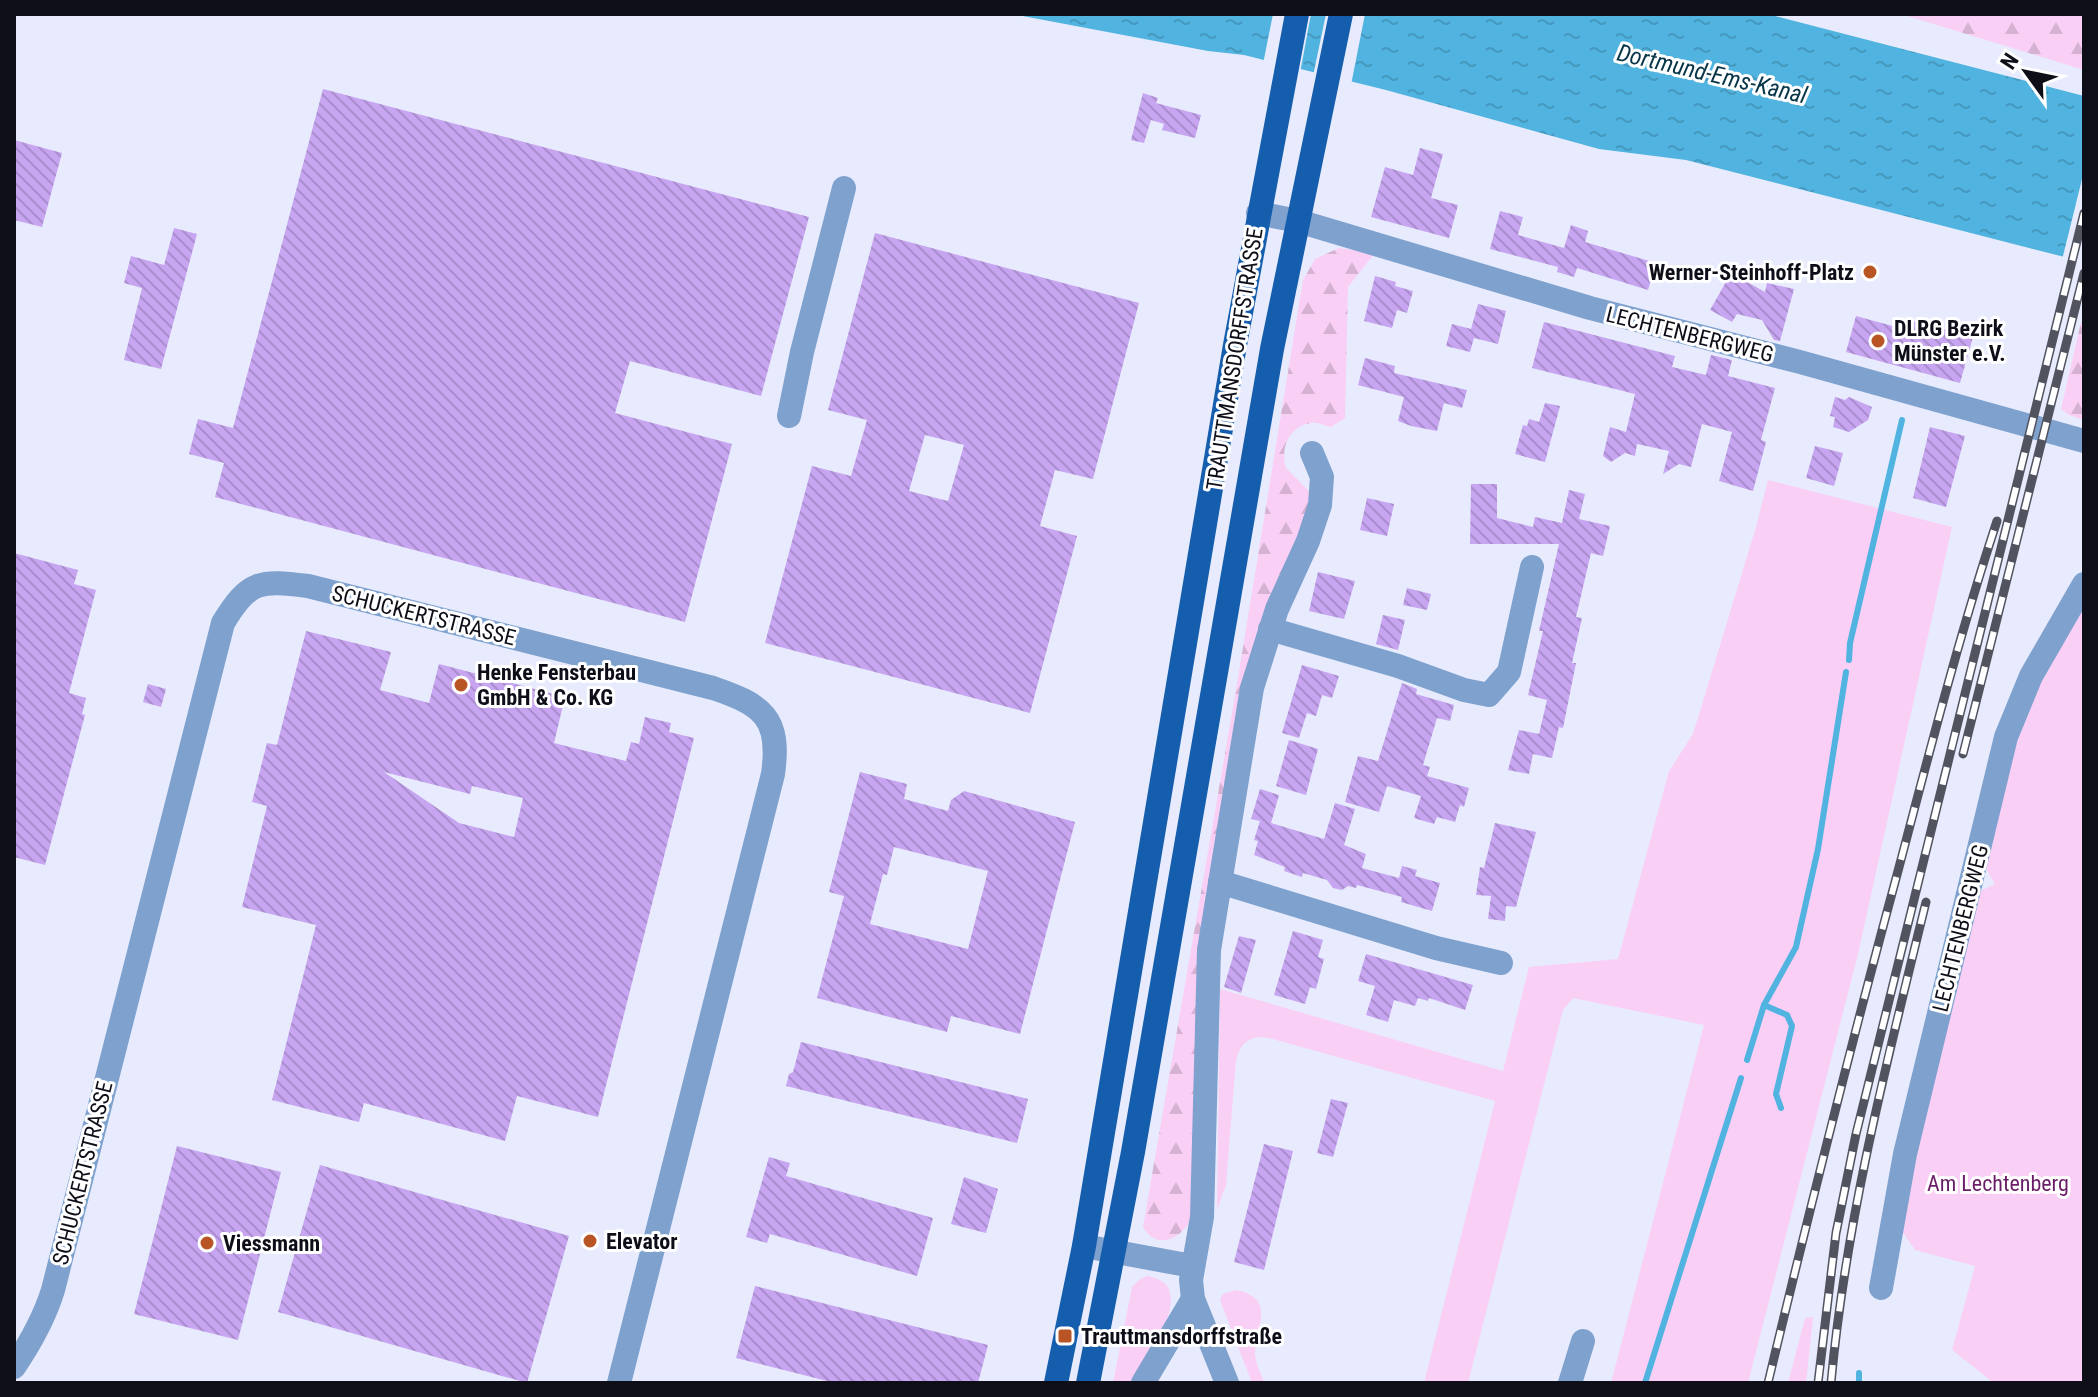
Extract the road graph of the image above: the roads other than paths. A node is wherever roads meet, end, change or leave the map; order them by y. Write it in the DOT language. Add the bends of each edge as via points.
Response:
graph roads {
  1 [pos="1297,14"];
  2 [pos="1341,14"];
  3 [pos="844,188"];
  4 [pos="1258,213"];
  5 [pos="1298,221"];
  6 [pos="789,416"];
  7 [pos="2084,441"];
  8 [pos="1312,453"];
  9 [pos="1532,567"];
  10 [pos="2084,584"];
  11 [pos="1270,629"];
  12 [pos="1220,882"];
  13 [pos="1501,963"];
  14 [pos="1084,1246"];
  15 [pos="1115,1252"];
  16 [pos="1192,1266"];
  17 [pos="1881,1288"];
  18 [pos="1193,1299"];
  19 [pos="1583,1341"];
  20 [pos="14,1367"];
  21 [pos="619,1383"];
  22 [pos="1056,1383"];
  23 [pos="1088,1383"];
  24 [pos="1143,1383"];
  25 [pos="1227,1383"];
  26 [pos="1570,1383"];
  1 -- 4 [label="main road"];
  2 -- 5 [label="main road"];
  3 -- 6 [label="street"];
  4 -- 5 [label="street, TRAUTTMANSDORFFSTRASSE"];
  4 -- 14 [label="main road, TRAUTTMANSDORFFSTRASSE"];
  5 -- 7 [label="street, LECHTENBERGWEG" via="1590,308"];
  5 -- 15 [label="main road, TRAUTTMANSDORFFSTRASSE" via="1231,575"];
  8 -- 11 [label="street" via="1322,477 1320,505"];
  9 -- 11 [label="street" via="1509,672 1489,695"];
  10 -- 17 [label="street, LECHTENBERGWEG" via="2031,676 2006,737 1905,1154"];
  11 -- 12 [label="street" via="1252,688"];
  12 -- 13 [label="street"];
  12 -- 16 [label="street" via="1208,978 1202,1217"];
  14 -- 15 [label="street"];
  14 -- 22 [label="main road, TRAUTTMANSDORFFSTRASSE"];
  15 -- 16 [label="street"];
  15 -- 23 [label="main road, TRAUTTMANSDORFFSTRASSE"];
  16 -- 18 [label="street"];
  18 -- 24 [label="street"];
  18 -- 25 [label="street"];
  19 -- 26 [label="street"];
  20 -- 21 [label="street, SCHUCKERTSTRASSE" via="35,1337 50,1301 223,623 238,598 272,581 713,688 753,703 772,726 773,774"];
}
